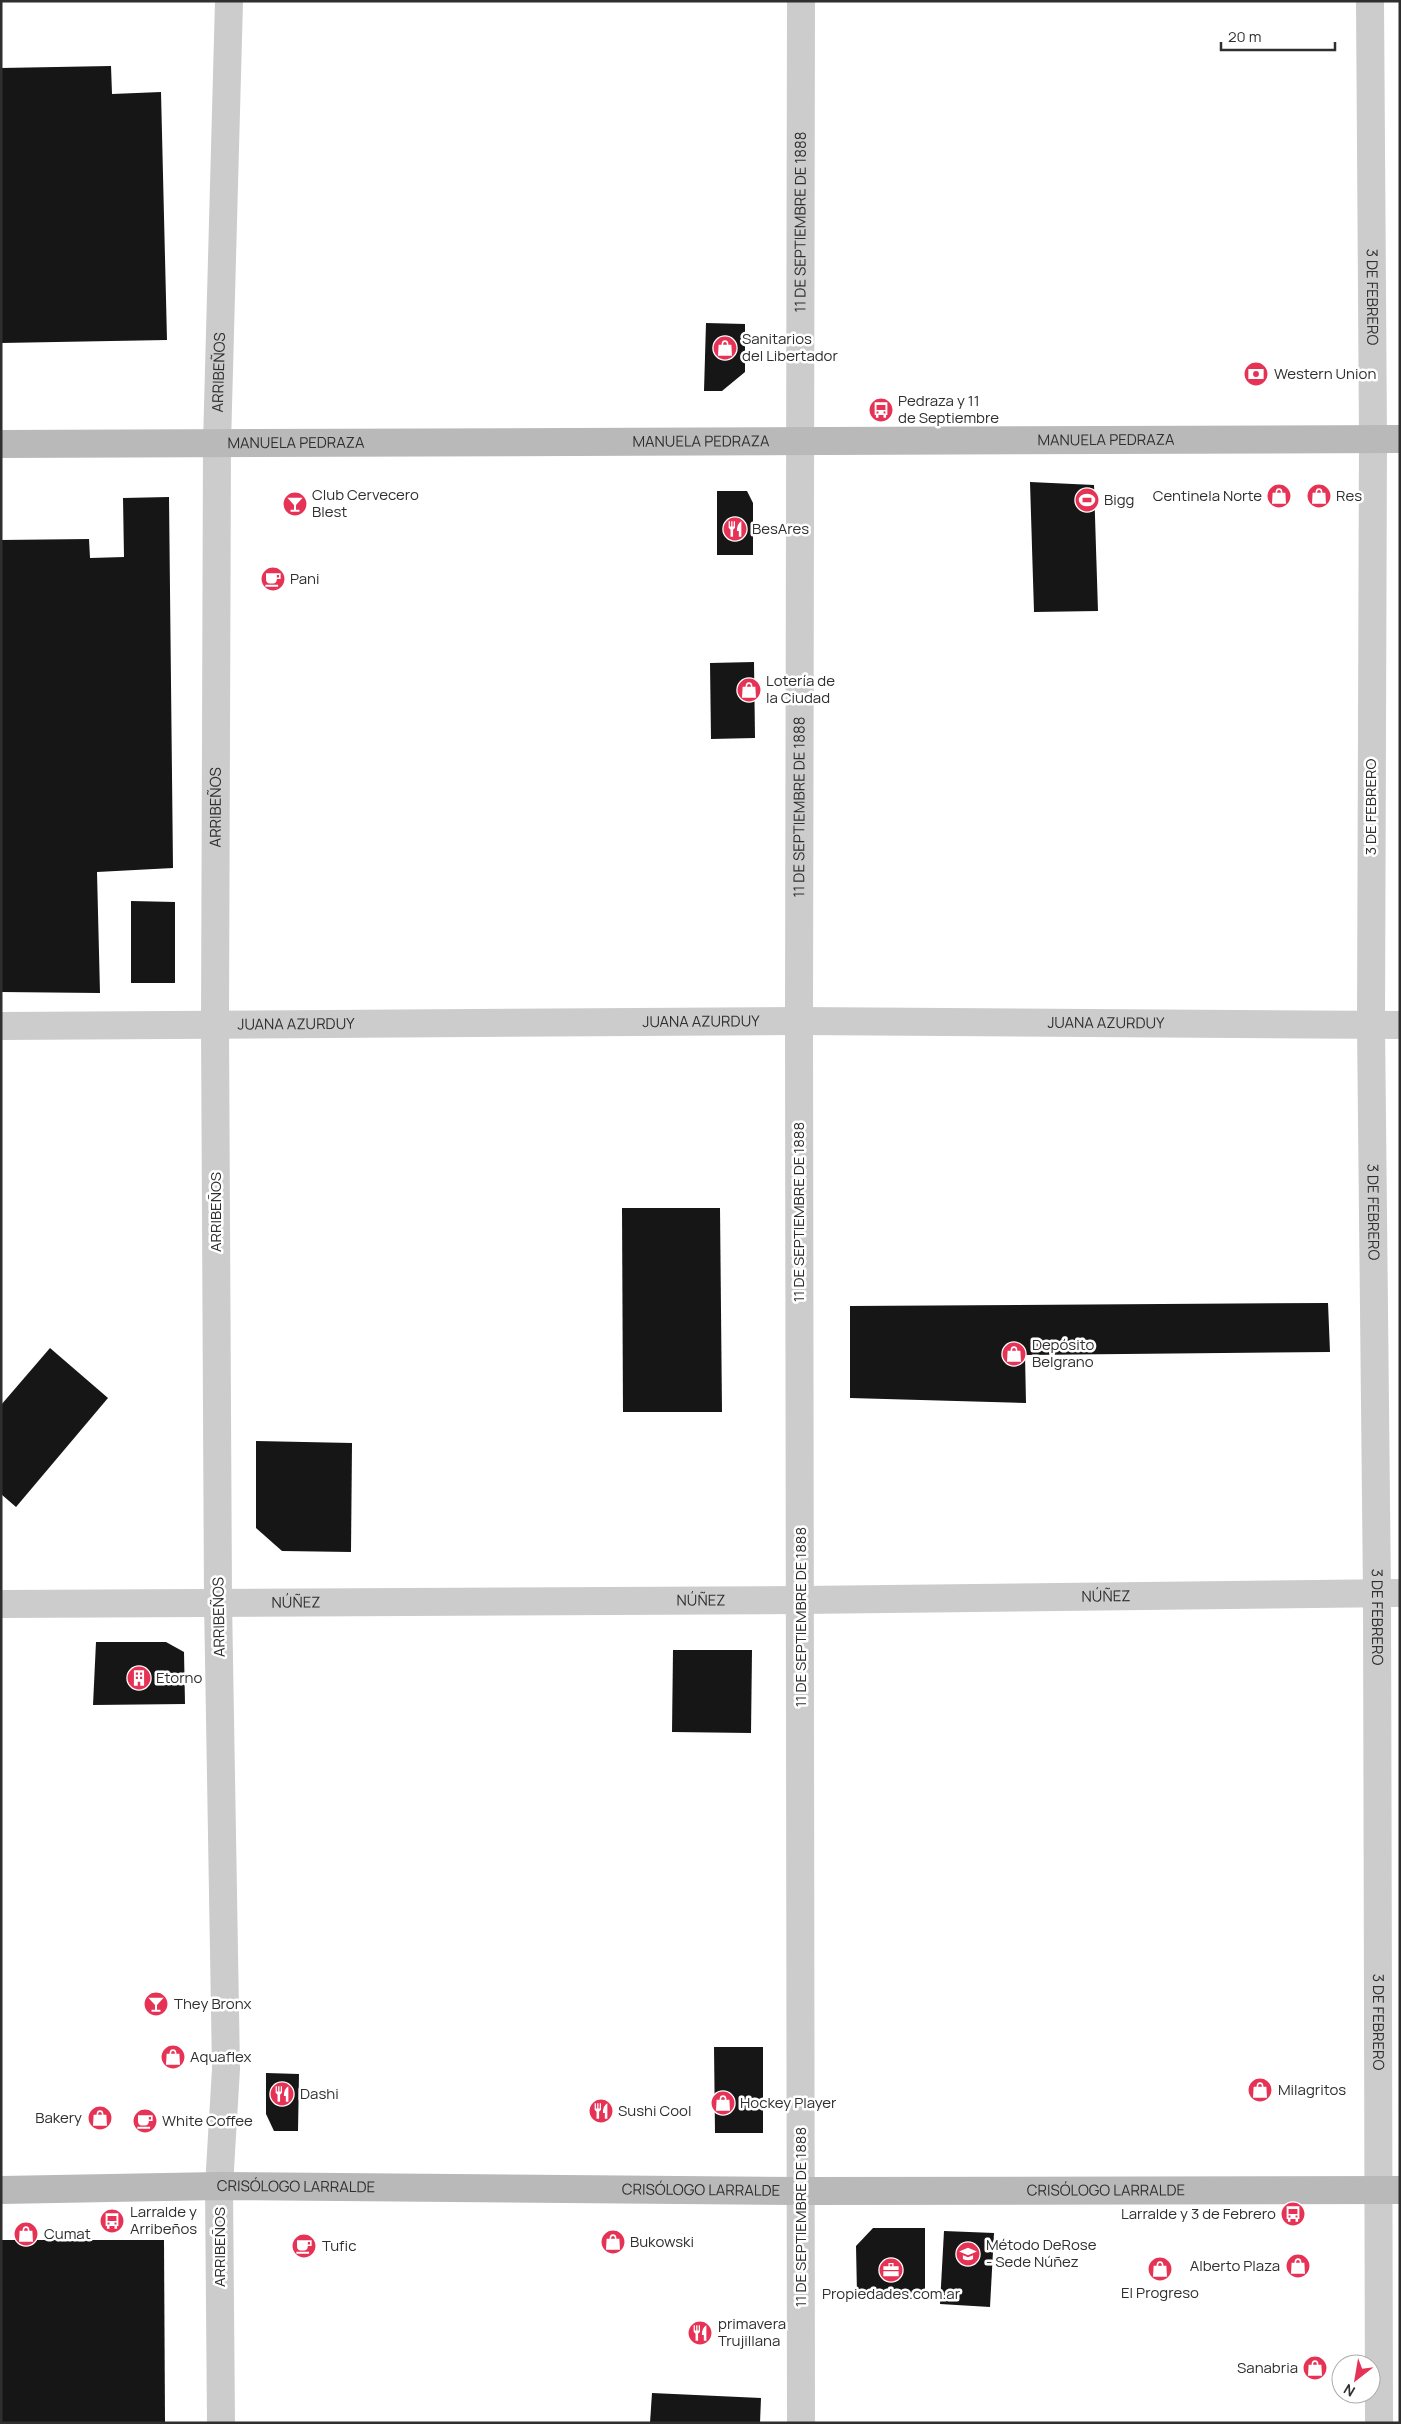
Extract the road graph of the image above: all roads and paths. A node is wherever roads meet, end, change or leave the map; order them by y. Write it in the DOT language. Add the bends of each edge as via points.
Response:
graph roads {
  1 [pos="229,1"];
  2 [pos="801,1"];
  3 [pos="1370,1"];
  4 [pos="1373,439"];
  5 [pos="1400,439"];
  6 [pos="799,441"];
  7 [pos="217,443"];
  8 [pos="1,444"];
  9 [pos="799,1021"];
  10 [pos="1371,1025"];
  11 [pos="1400,1025"];
  12 [pos="1,1026"];
  13 [pos="214,1026"];
  14 [pos="1388,1593"];
  15 [pos="801,1600"];
  16 [pos="218,1601"];
  17 [pos="1,1604"];
  18 [pos="219,2186"];
  19 [pos="1,2190"];
  20 [pos="1389,2190"];
  21 [pos="801,2192"];
  22 [pos="221,2423"];
  23 [pos="801,2423"];
  24 [pos="1378,2423"];
  1 -- 7 [label="street, ARRIBEÑOS"];
  2 -- 6 [label="street, 11 DE SEPTIEMBRE DE 1888"];
  3 -- 4 [label="street, 3 DE FEBRERO"];
  4 -- 5 [label="street, MANUELA PEDRAZA"];
  4 -- 6 [label="street, MANUELA PEDRAZA"];
  4 -- 10 [label="street, 3 DE FEBRERO"];
  6 -- 7 [label="street, MANUELA PEDRAZA"];
  6 -- 9 [label="street, 11 DE SEPTIEMBRE DE 1888"];
  7 -- 8 [label="street, MANUELA PEDRAZA"];
  7 -- 13 [label="street, ARRIBEÑOS"];
  9 -- 10 [label="street, JUANA AZURDUY"];
  9 -- 13 [label="street, JUANA AZURDUY"];
  9 -- 15 [label="street, 11 DE SEPTIEMBRE DE 1888"];
  10 -- 11 [label="street, JUANA AZURDUY"];
  10 -- 14 [label="street, 3 DE FEBRERO"];
  12 -- 13 [label="street, JUANA AZURDUY"];
  13 -- 16 [label="street, ARRIBEÑOS"];
  14 -- 15 [label="street, NÚÑEZ"];
  14 -- 20 [label="street, 3 DE FEBRERO"];
  15 -- 16 [label="street, NÚÑEZ"];
  15 -- 21 [label="street, 11 DE SEPTIEMBRE DE 1888"];
  16 -- 17 [label="street, NÚÑEZ"];
  16 -- 18 [label="street, ARRIBEÑOS" via="226,2069"];
  18 -- 19 [label="street, CRISÓLOGO LARRALDE"];
  18 -- 21 [label="street, CRISÓLOGO LARRALDE"];
  18 -- 22 [label="street, ARRIBEÑOS"];
  20 -- 21 [label="street, CRISÓLOGO LARRALDE"];
  20 -- 24 [label="street, 3 DE FEBRERO"];
  21 -- 23 [label="street, 11 DE SEPTIEMBRE DE 1888"];
}
